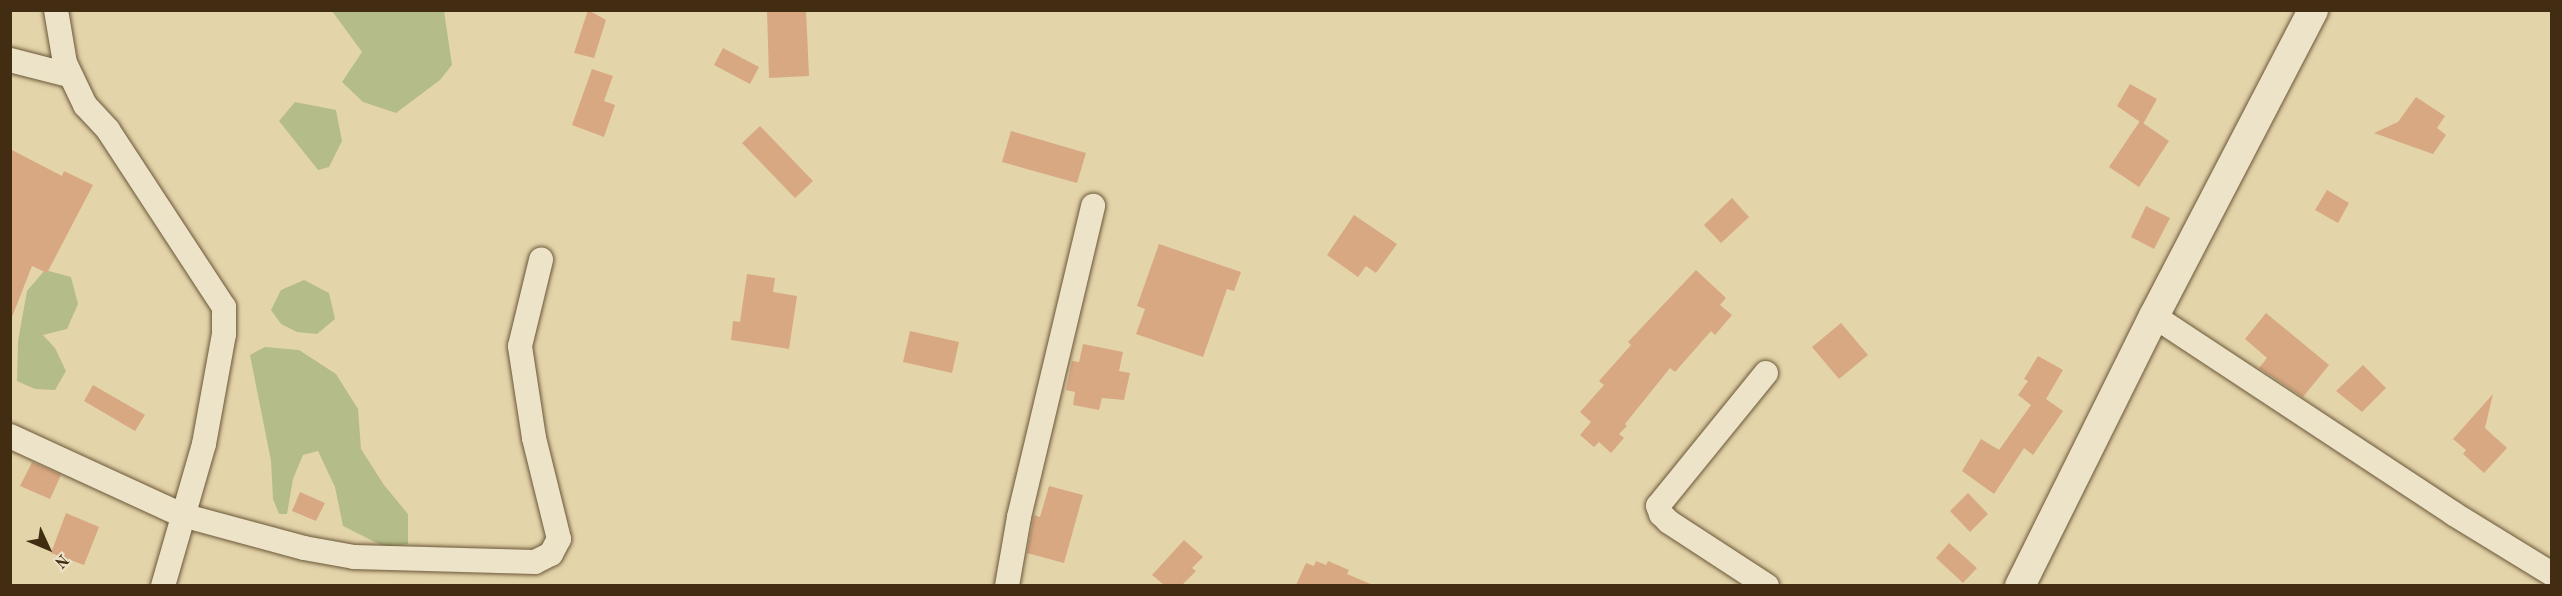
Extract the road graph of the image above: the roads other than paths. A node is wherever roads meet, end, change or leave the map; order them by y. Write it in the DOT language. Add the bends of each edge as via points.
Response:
graph roads {
  1 [pos="56,10"];
  2 [pos="2313,10"];
  3 [pos="10,60"];
  4 [pos="69,75"];
  5 [pos="1093,206"];
  6 [pos="541,261"];
  7 [pos="2154,316"];
  8 [pos="1766,373"];
  9 [pos="10,436"];
  10 [pos="182,515"];
  11 [pos="2552,574"];
  12 [pos="163,585"];
  13 [pos="1007,585"];
  14 [pos="1767,585"];
  15 [pos="2020,585"];
  1 -- 4 [label="street"];
  2 -- 7 [label="street"];
  3 -- 4 [label="street"];
  4 -- 10 [label="street" via="85,105 108,130 224,307 224,334 204,444"];
  5 -- 13 [label="street" via="1019,518"];
  6 -- 10 [label="street" via="520,346 534,438 559,539 551,554 535,562 354,557 304,548"];
  7 -- 11 [label="street"];
  7 -- 15 [label="street"];
  8 -- 14 [label="street" via="1658,506 1669,522"];
  9 -- 10 [label="street"];
  10 -- 12 [label="street"];
}
